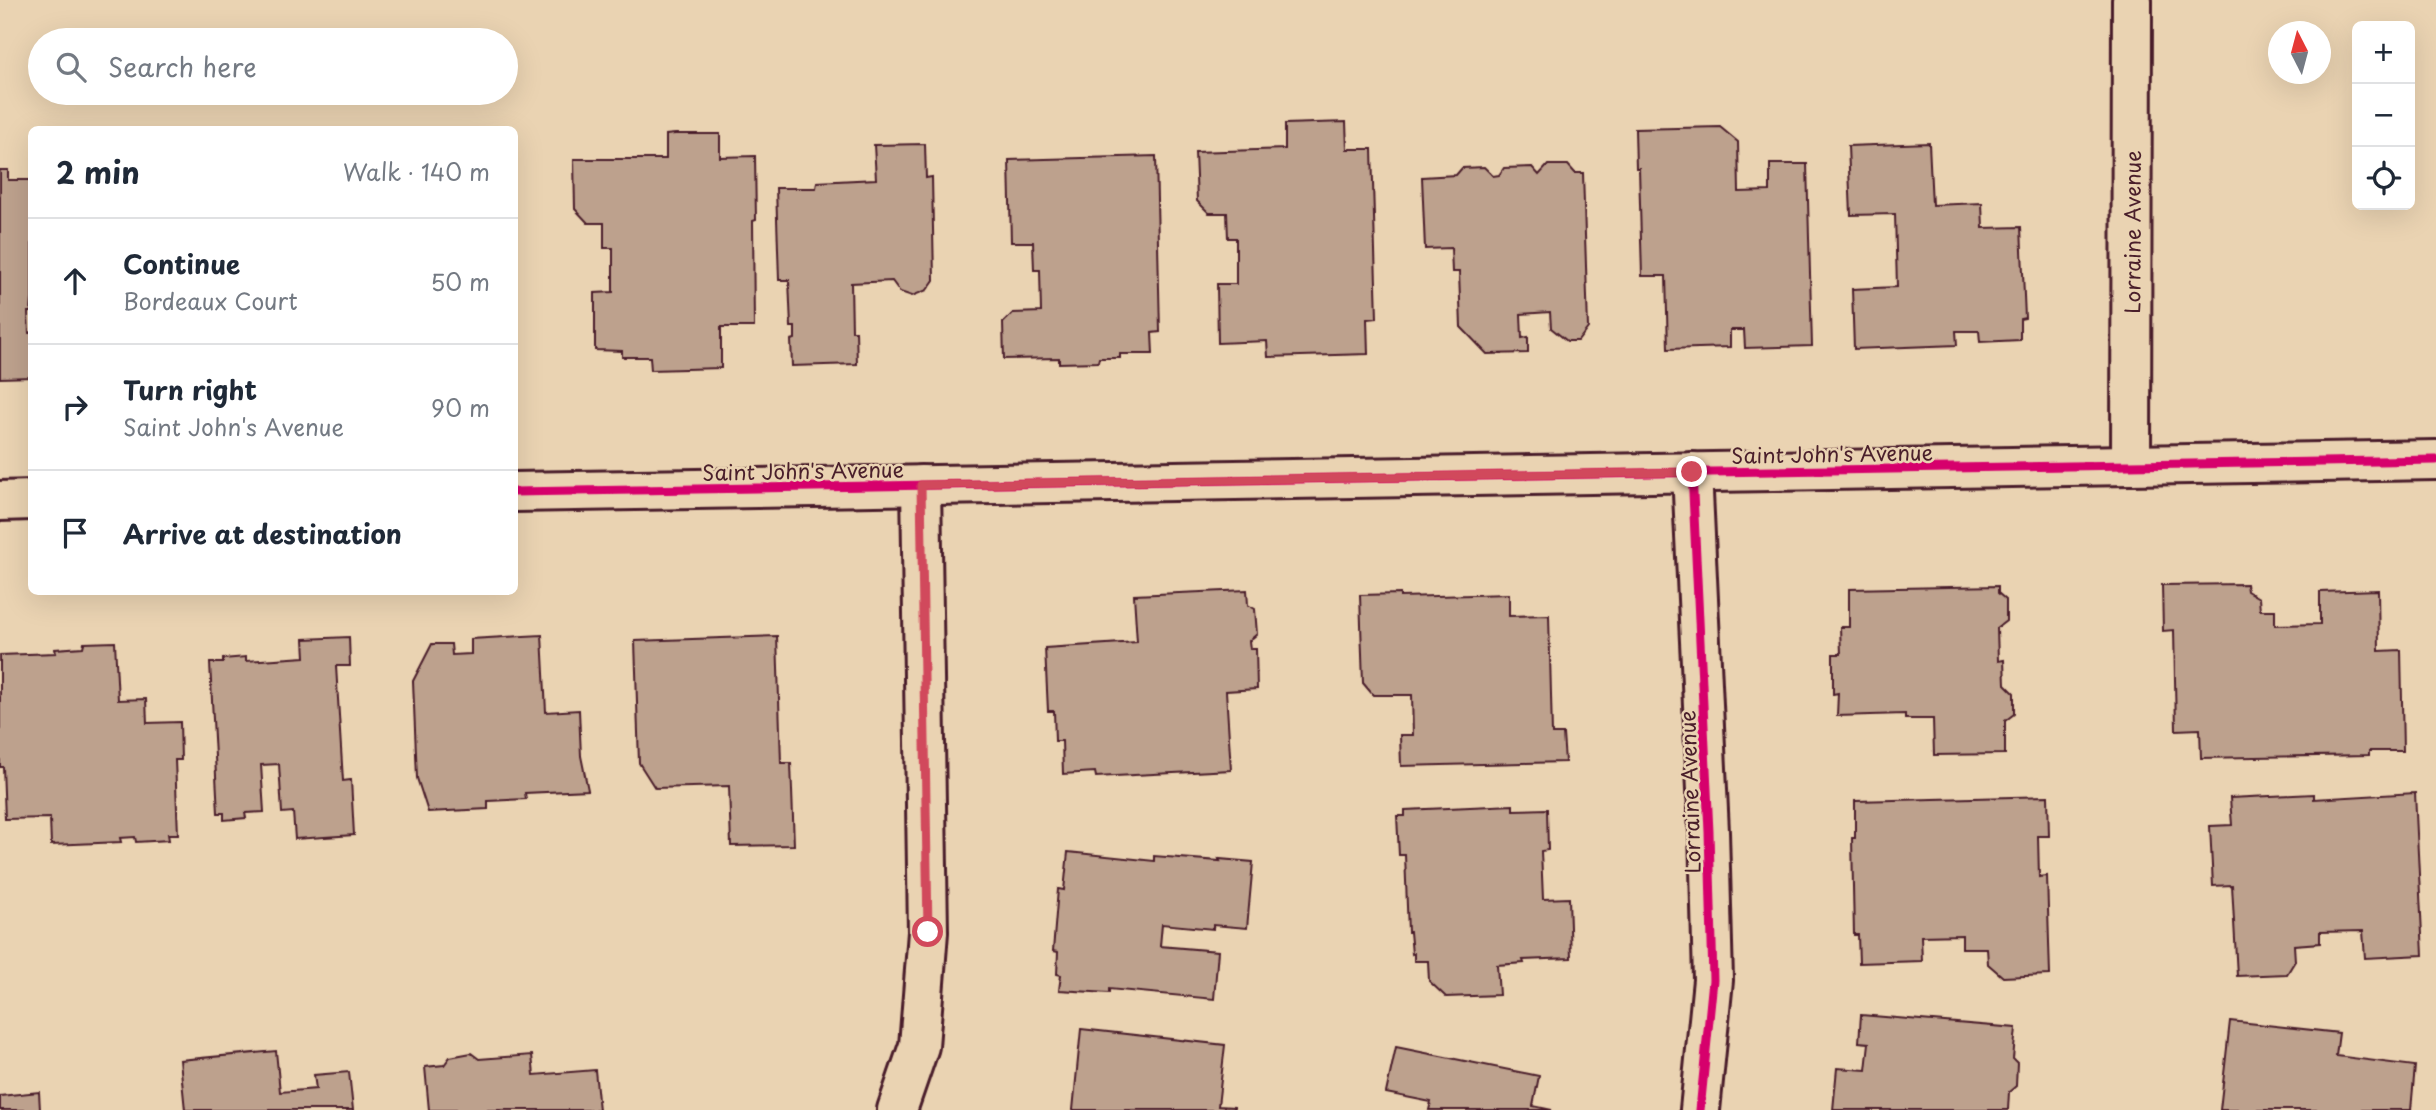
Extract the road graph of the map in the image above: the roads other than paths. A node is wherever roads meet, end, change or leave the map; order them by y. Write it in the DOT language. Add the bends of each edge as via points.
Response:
graph roads {
  1 [pos="2132,0"];
  2 [pos="2436,460"];
  3 [pos="2130,465"];
  4 [pos="1692,472"];
  5 [pos="921,485"];
  6 [pos="518,492"];
  7 [pos="28,500"];
  8 [pos="0,501"];
  9 [pos="897,1110"];
  10 [pos="1700,1110"];
  1 -- 3 [label="street, Lorraine Avenue"];
  2 -- 3 [label="street, Saint John's Avenue"];
  3 -- 4 [label="street, Saint John's Avenue"];
  4 -- 5 [label="street, Saint John's Avenue"];
  4 -- 10 [label="street, Lorraine Avenue" via="1713,981"];
  5 -- 6 [label="street, Saint John's Avenue"];
  5 -- 9 [label="street" via="928,932 919,1046"];
  7 -- 8 [label="street"];
}
